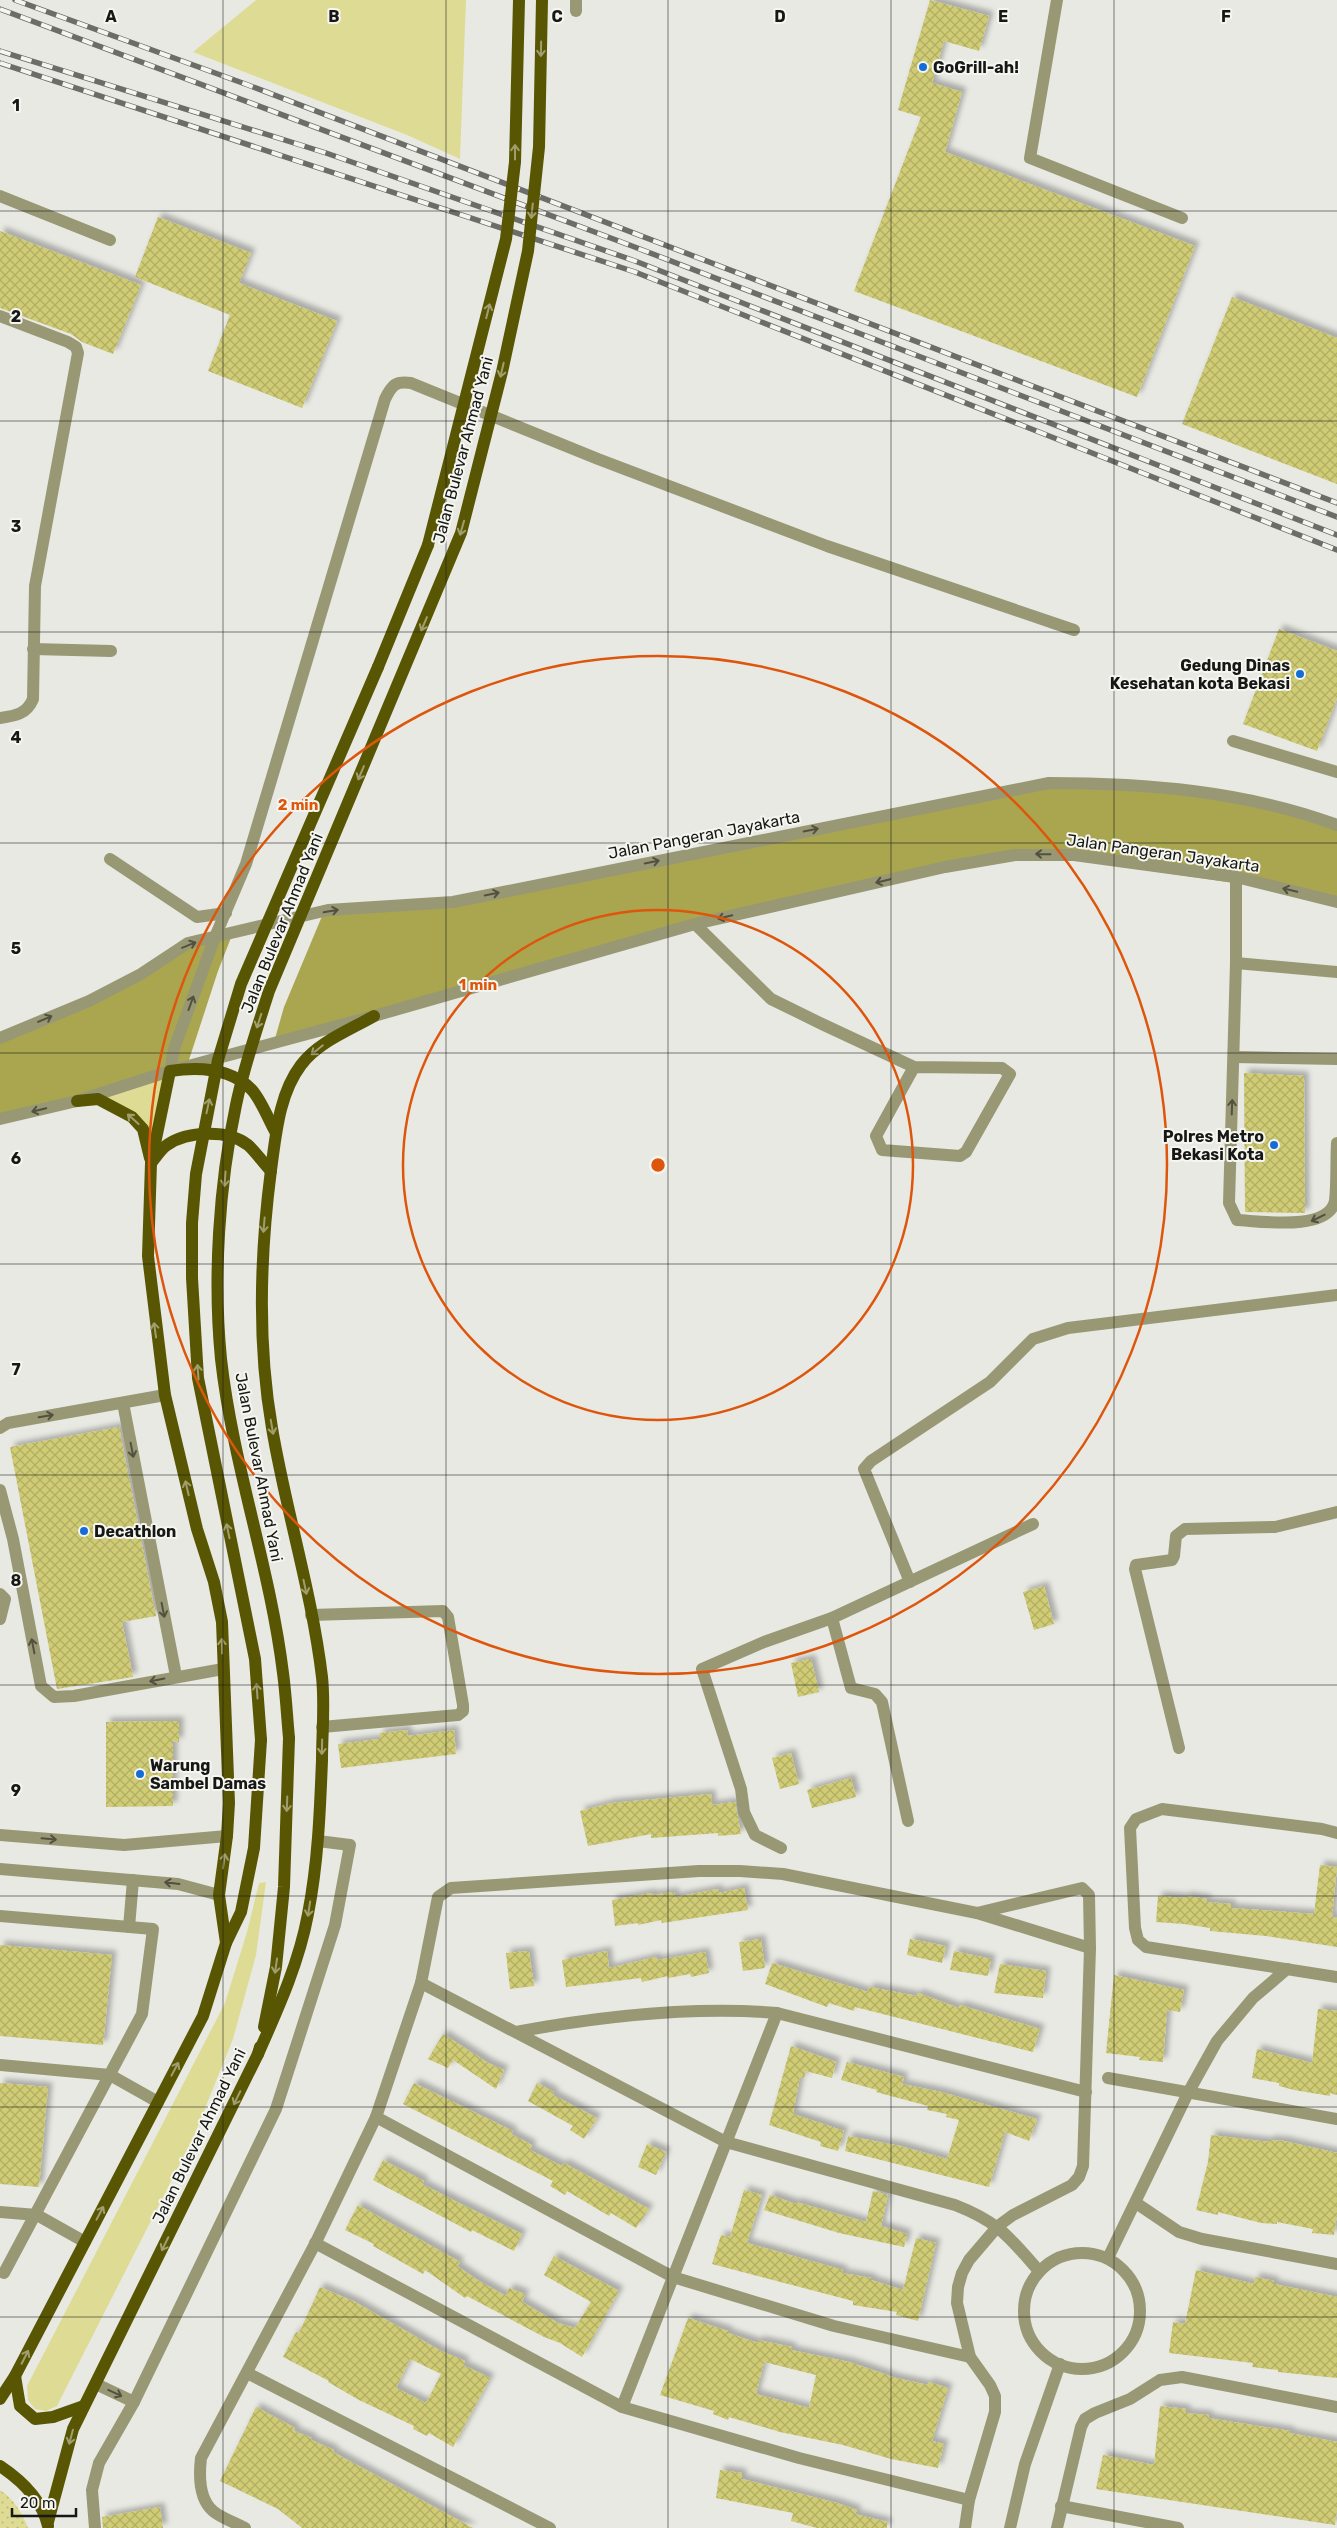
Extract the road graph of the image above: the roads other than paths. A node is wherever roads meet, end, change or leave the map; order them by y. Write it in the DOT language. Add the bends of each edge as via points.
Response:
graph roads {
  1 [pos="518,0"];
  2 [pos="542,0"];
  3 [pos="1056,0"];
  4 [pos="0,196"];
  5 [pos="1182,218"];
  6 [pos="110,240"];
  7 [pos="0,316"];
  8 [pos="1074,630"];
  9 [pos="33,649"];
  10 [pos="111,651"];
  11 [pos="0,718"];
  12 [pos="1233,741"];
  13 [pos="1337,772"];
  14 [pos="1337,824"];
  15 [pos="110,859"];
  16 [pos="1236,877"];
  17 [pos="1337,902"];
  18 [pos="226,913"];
  19 [pos="695,924"];
  20 [pos="216,938"];
  21 [pos="1236,963"];
  22 [pos="1337,972"];
  23 [pos="374,1016"];
  24 [pos="0,1038"];
  25 [pos="1234,1057"];
  26 [pos="1337,1059"];
  27 [pos="914,1067"];
  28 [pos="170,1071"];
  29 [pos="78,1100"];
  30 [pos="0,1120"];
  31 [pos="276,1133"];
  32 [pos="1337,1143"];
  33 [pos="151,1163"];
  34 [pos="271,1171"];
  35 [pos="1337,1295"];
  36 [pos="165,1395"];
  37 [pos="123,1402"];
  38 [pos="0,1428"];
  39 [pos="0,1490"];
  40 [pos="1337,1512"];
  41 [pos="1033,1524"];
  42 [pos="910,1582"];
  43 [pos="0,1594"];
  44 [pos="311,1615"];
  45 [pos="832,1618"];
  46 [pos="0,1619"];
  47 [pos="223,1669"];
  48 [pos="176,1676"];
  49 [pos="322,1727"];
  50 [pos="1179,1748"];
  51 [pos="908,1821"];
  52 [pos="1337,1833"];
  53 [pos="0,1835"];
  54 [pos="227,1836"];
  55 [pos="318,1841"];
  56 [pos="781,1848"];
  57 [pos="0,1869"];
  58 [pos="133,1880"];
  59 [pos="219,1895"];
  60 [pos="977,1913"];
  61 [pos="0,1916"];
  62 [pos="129,1926"];
  63 [pos="226,1944"];
  64 [pos="1090,1948"];
  65 [pos="1288,1969"];
  66 [pos="1337,1977"];
  67 [pos="420,1983"];
  68 [pos="777,2013"];
  69 [pos="516,2032"];
  70 [pos="258,2054"];
  71 [pos="0,2065"];
  72 [pos="110,2076"];
  73 [pos="1108,2078"];
  74 [pos="1086,2092"];
  75 [pos="1188,2093"];
  76 [pos="158,2102"];
  77 [pos="376,2117"];
  78 [pos="1337,2119"];
  79 [pos="726,2142"];
  80 [pos="1136,2202"];
  81 [pos="0,2212"];
  82 [pos="37,2215"];
  83 [pos="998,2226"];
  84 [pos="84,2242"];
  85 [pos="315,2243"];
  86 [pos="1108,2258"];
  87 [pos="1337,2264"];
  88 [pos="1039,2271"];
  89 [pos="4,2274"];
  90 [pos="674,2277"];
  91 [pos="970,2357"];
  92 [pos="1060,2364"];
  93 [pos="247,2372"];
  94 [pos="15,2376"];
  95 [pos="96,2384"];
  96 [pos="0,2399"];
  97 [pos="134,2402"];
  98 [pos="84,2406"];
  99 [pos="622,2407"];
  100 [pos="1337,2407"];
  101 [pos="0,2466"];
  102 [pos="969,2500"];
  103 [pos="1061,2506"];
  104 [pos="48,2525"];
  105 [pos="95,2528"];
  106 [pos="245,2528"];
  107 [pos="550,2528"];
  108 [pos="965,2528"];
  109 [pos="1010,2528"];
  110 [pos="1057,2528"];
  111 [pos="1178,2528"];
  63 -- 1 [label="main road, Jalan Bulevar Ahmad Yani, one-way, bridge" via="241,1912 254,1848 260,1740 255,1659 198,1378 192,1278 196,1174 218,1060 241,984 428,545 506,239 515,162"];
  2 -- 70 [label="main road, Jalan Bulevar Ahmad Yani, one-way, bridge" via="538,147 528,250 502,372 461,533 269,991 236,1106 226,1167 219,1253 221,1358 232,1432 283,1672 289,1738 284,1887 276,1967"];
  3 -- 5 [label="street" via="1030,158"];
  4 -- 6 [label="street"];
  7 -- 9 [label="street" via="68,342 76,347 78,353 35,586"];
  8 -- 18 [label="street" via="827,546 598,459 411,382 399,381 392,385 385,399 246,864"];
  9 -- 10 [label="street"];
  9 -- 11 [label="street" via="33,699 29,708 22,714"];
  12 -- 13 [label="street"];
  20 -- 14 [label="street, Jalan Pangeran Jayakarta, one-way" via="328,910 453,902 1049,783 1112,783 1215,794 1267,804"];
  15 -- 18 [label="street" via="198,917"];
  17 -- 16 [label="street, Jalan Pangeran Jayakarta, one-way"];
  16 -- 19 [label="street, Jalan Pangeran Jayakarta, one-way" via="1074,854 1014,855 945,867"];
  16 -- 21 [label="street"];
  18 -- 20 [label="street"];
  19 -- 23 [label="street, Jalan Pangeran Jayakarta"];
  19 -- 27 [label="street" via="771,999"];
  24 -- 20 [label="street, Jalan Pangeran Jayakarta, one-way" via="89,1001 142,974 188,943"];
  28 -- 20 [label="street, one-way" via="174,1049"];
  21 -- 22 [label="street"];
  21 -- 25 [label="street"];
  23 -- 28 [label="street, Jalan Pangeran Jayakarta"];
  23 -- 31 [label="main road, one-way" via="320,1047 302,1063 290,1082"];
  25 -- 26 [label="street"];
  32 -- 25 [label="street, one-way" via="1335,1202 1328,1213 1308,1223 1237,1220 1229,1203"];
  27 -- 27 [label="street" via="876,1136 878,1143 882,1150 960,1156 966,1152 1010,1074 1002,1068"];
  28 -- 29 [label="street, Jalan Pangeran Jayakarta"];
  28 -- 31 [label="main road" via="202,1070 235,1078 252,1089"];
  28 -- 33 [label="main road"];
  29 -- 30 [label="street, Jalan Pangeran Jayakarta, one-way"];
  33 -- 29 [label="main road, one-way" via="143,1129 132,1116 98,1099"];
  31 -- 34 [label="main road"];
  33 -- 34 [label="main road" via="166,1145 210,1133 230,1135 247,1145"];
  36 -- 33 [label="main road, one-way" via="148,1256"];
  34 -- 44 [label="main road, one-way" via="262,1246 262,1336 272,1427"];
  35 -- 42 [label="street" via="1068,1328 1033,1339 990,1382 864,1468"];
  36 -- 37 [label="street"];
  47 -- 36 [label="main road, one-way" via="222,1622 214,1582 197,1529"];
  38 -- 37 [label="street, one-way" via="8,1423"];
  37 -- 48 [label="street, one-way"];
  48 -- 39 [label="street, one-way" via="74,1696 54,1697 41,1686 13,1539"];
  40 -- 50 [label="street" via="1276,1527 1186,1529 1176,1536 1172,1560 1136,1565"];
  41 -- 42 [label="street"];
  42 -- 45 [label="street"];
  43 -- 46 [label="street" via="5,1598"];
  44 -- 49 [label="main road" via="322,1679"];
  44 -- 49 [label="street" via="443,1611 448,1617 463,1705 463,1711 458,1715"];
  45 -- 51 [label="street" via="851,1688 874,1694 882,1702"];
  45 -- 56 [label="street" via="702,1669 741,1789 744,1812 755,1835"];
  47 -- 48 [label="street"];
  47 -- 54 [label="main road" via="227,1717"];
  49 -- 55 [label="main road, one-way"];
  52 -- 65 [label="street" via="1162,1809 1136,1819 1130,1828 1134,1928 1138,1940 1146,1947"];
  53 -- 54 [label="street, one-way" via="124,1845"];
  59 -- 54 [label="main road, one-way"];
  55 -- 70 [label="main road, one-way" via="306,1924 288,1985"];
  55 -- 97 [label="street" via="350,1845 335,1925 276,2109"];
  57 -- 58 [label="street"];
  59 -- 58 [label="street, one-way" via="178,1884"];
  58 -- 62 [label="street"];
  59 -- 63 [label="main road"];
  60 -- 64 [label="street"];
  60 -- 64 [label="street" via="1082,1888 1089,1895"];
  60 -- 67 [label="street" via="783,1874 740,1871 450,1888 438,1896"];
  61 -- 62 [label="street"];
  62 -- 72 [label="street" via="153,1929 142,2014"];
  76 -- 63 [label="main road, Jalan Bulevar Ahmad Yani, one-way" via="203,2016"];
  64 -- 74 [label="street"];
  65 -- 66 [label="street"];
  65 -- 75 [label="street" via="1234,2018"];
  67 -- 69 [label="street"];
  67 -- 77 [label="street"];
  68 -- 69 [label="street" via="733,2009 644,2014 569,2022"];
  68 -- 74 [label="street"];
  68 -- 79 [label="street"];
  69 -- 79 [label="street"];
  70 -- 95 [label="main road, Jalan Bulevar Ahmad Yani, one-way"];
  71 -- 72 [label="street"];
  72 -- 76 [label="street"];
  72 -- 82 [label="street"];
  73 -- 75 [label="street"];
  74 -- 83 [label="street" via="1079,2177 1072,2185"];
  75 -- 78 [label="street"];
  75 -- 80 [label="street"];
  84 -- 76 [label="main road, Jalan Bulevar Ahmad Yani, one-way"];
  77 -- 85 [label="street"];
  77 -- 90 [label="street"];
  79 -- 83 [label="street" via="955,2205"];
  79 -- 90 [label="street"];
  80 -- 86 [label="street"];
  80 -- 87 [label="street" via="1165,2224 1187,2235"];
  81 -- 82 [label="street"];
  82 -- 84 [label="street"];
  82 -- 89 [label="street"];
  83 -- 88 [label="street"];
  83 -- 91 [label="street" via="969,2260 958,2288 960,2321"];
  94 -- 84 [label="main road, Jalan Bulevar Ahmad Yani, one-way"];
  85 -- 93 [label="street"];
  85 -- 99 [label="street"];
  86 -- 88 [label="street" via="1090,2253 1072,2254 1054,2260"];
  86 -- 92 [label="street" via="1124,2270 1136,2286 1141,2305 1139,2325 1131,2343 1117,2358 1105,2364 1079,2369"];
  88 -- 92 [label="street" via="1026,2296 1025,2323 1032,2340 1044,2355"];
  90 -- 91 [label="street" via="834,2326"];
  90 -- 99 [label="street"];
  91 -- 102 [label="street" via="990,2385 995,2396 995,2412"];
  92 -- 109 [label="street" via="1025,2464"];
  93 -- 106 [label="street" via="202,2458 199,2472 205,2498 213,2511"];
  93 -- 107 [label="street"];
  94 -- 96 [label="main road, Jalan Bulevar Ahmad Yani"];
  94 -- 98 [label="main road" via="20,2406 35,2419 53,2417"];
  95 -- 97 [label="street, one-way"];
  95 -- 98 [label="main road, Jalan Bulevar Ahmad Yani"];
  97 -- 105 [label="street" via="99,2463 92,2490"];
  98 -- 104 [label="main road, Jalan Bulevar Ahmad Yani, one-way" via="73,2429"];
  99 -- 102 [label="street" via="799,2458"];
  100 -- 103 [label="street" via="1182,2377 1160,2380 1130,2399 1085,2419"];
  101 -- 104 [label="main road" via="16,2476 35,2497"];
  102 -- 108 [label="street"];
  103 -- 110 [label="street"];
  103 -- 111 [label="street"];
}
